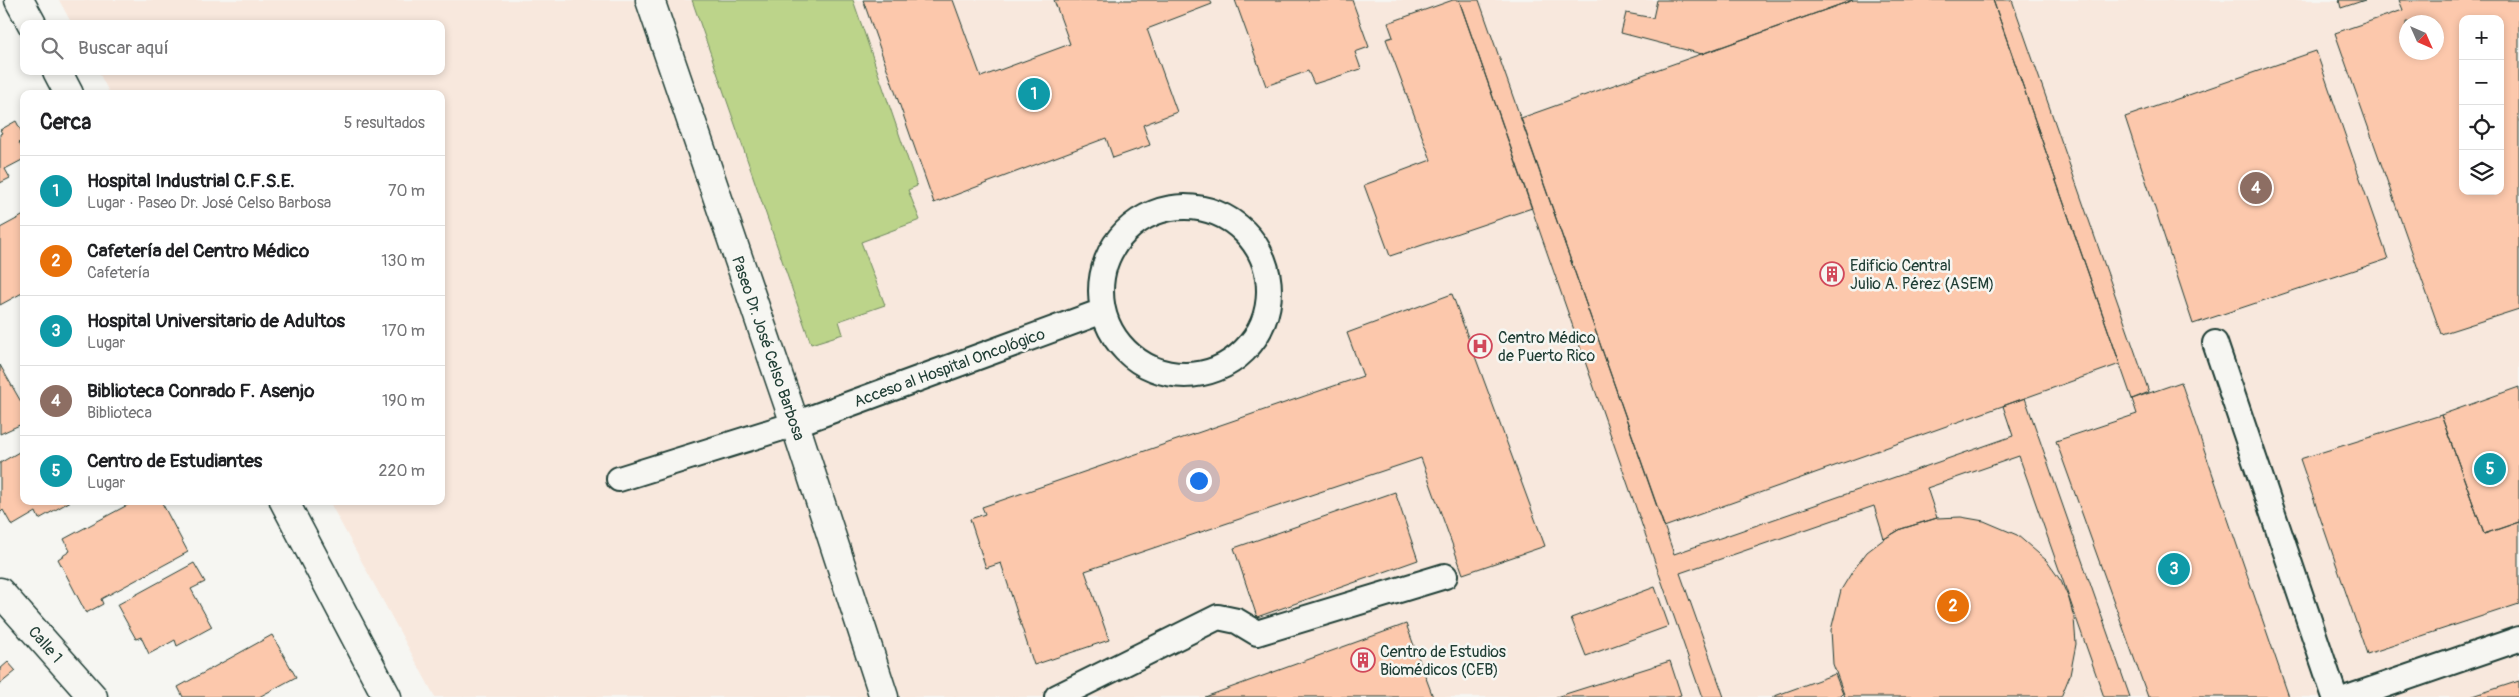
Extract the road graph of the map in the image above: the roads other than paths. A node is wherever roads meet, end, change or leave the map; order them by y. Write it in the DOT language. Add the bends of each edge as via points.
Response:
graph roads {
  1 [pos="19,0"];
  2 [pos="650,0"];
  3 [pos="30,20"];
  4 [pos="59,75"];
  5 [pos="67,90"];
  6 [pos="1103,311"];
  7 [pos="2215,343"];
  8 [pos="796,424"];
  9 [pos="619,479"];
  10 [pos="286,505"];
  11 [pos="1445,576"];
  12 [pos="0,592"];
  13 [pos="2519,639"];
  14 [pos="93,697"];
  15 [pos="388,697"];
  16 [pos="884,697"];
  17 [pos="1057,697"];
  18 [pos="2335,697"];
  19 [pos="2350,697"];
  1 -- 3 [label="street"];
  2 -- 8 [label="street, Paseo Dr. José Celso Barbosa"];
  4 -- 5 [label="street"];
  6 -- 6 [label="lane" via="1119,344 1140,363 1168,374 1197,375 1224,366 1247,349 1258,334 1269,305 1269,279 1260,251 1228,218 1196,208 1168,209 1150,215 1129,229 1116,244 1107,260 1102,282"];
  6 -- 8 [label="lane, Acceso al Hospital Oncológico"];
  7 -- 18 [label="lane"];
  8 -- 9 [label="lane, Acceso al Hospital Oncológico"];
  8 -- 16 [label="street, Paseo Dr. José Celso Barbosa"];
  10 -- 15 [label="street"];
  11 -- 17 [label="lane" via="1257,633 1237,621 1218,616"];
  12 -- 14 [label="street, Calle 1"];
  13 -- 19 [label="lane"];
}
